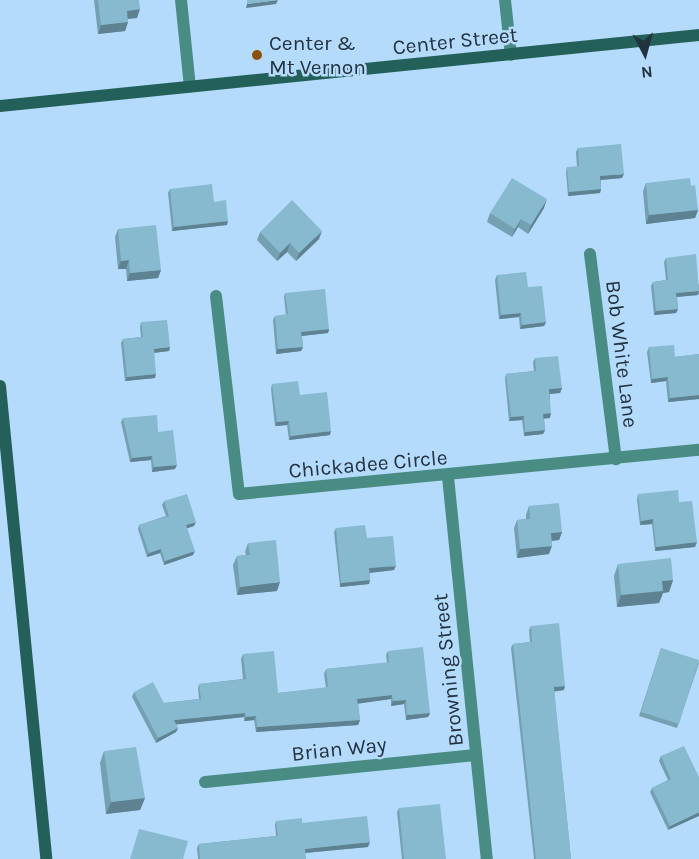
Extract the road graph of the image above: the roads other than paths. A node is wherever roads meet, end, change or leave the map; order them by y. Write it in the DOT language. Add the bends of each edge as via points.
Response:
graph roads {
  1 [pos="181,0"];
  2 [pos="505,0"];
  3 [pos="699,35"];
  4 [pos="511,55"];
  5 [pos="190,87"];
  6 [pos="0,106"];
  7 [pos="590,254"];
  8 [pos="216,296"];
  9 [pos="0,386"];
  10 [pos="699,450"];
  11 [pos="616,459"];
  12 [pos="448,477"];
  13 [pos="476,755"];
  14 [pos="205,782"];
  15 [pos="46,859"];
  16 [pos="487,859"];
  1 -- 5 [label="street"];
  2 -- 4 [label="street"];
  3 -- 4 [label="main road, Center Street"];
  4 -- 5 [label="main road, Center Street"];
  5 -- 6 [label="main road, Center Street"];
  7 -- 11 [label="street, Bob White Lane"];
  8 -- 12 [label="street, Chickadee Circle" via="239,494"];
  9 -- 15 [label="main road"];
  10 -- 11 [label="street, Chickadee Circle"];
  11 -- 12 [label="street, Chickadee Circle"];
  12 -- 13 [label="street, Browning Street"];
  13 -- 14 [label="street, Brian Way"];
  13 -- 16 [label="street, Browning Street"];
}
